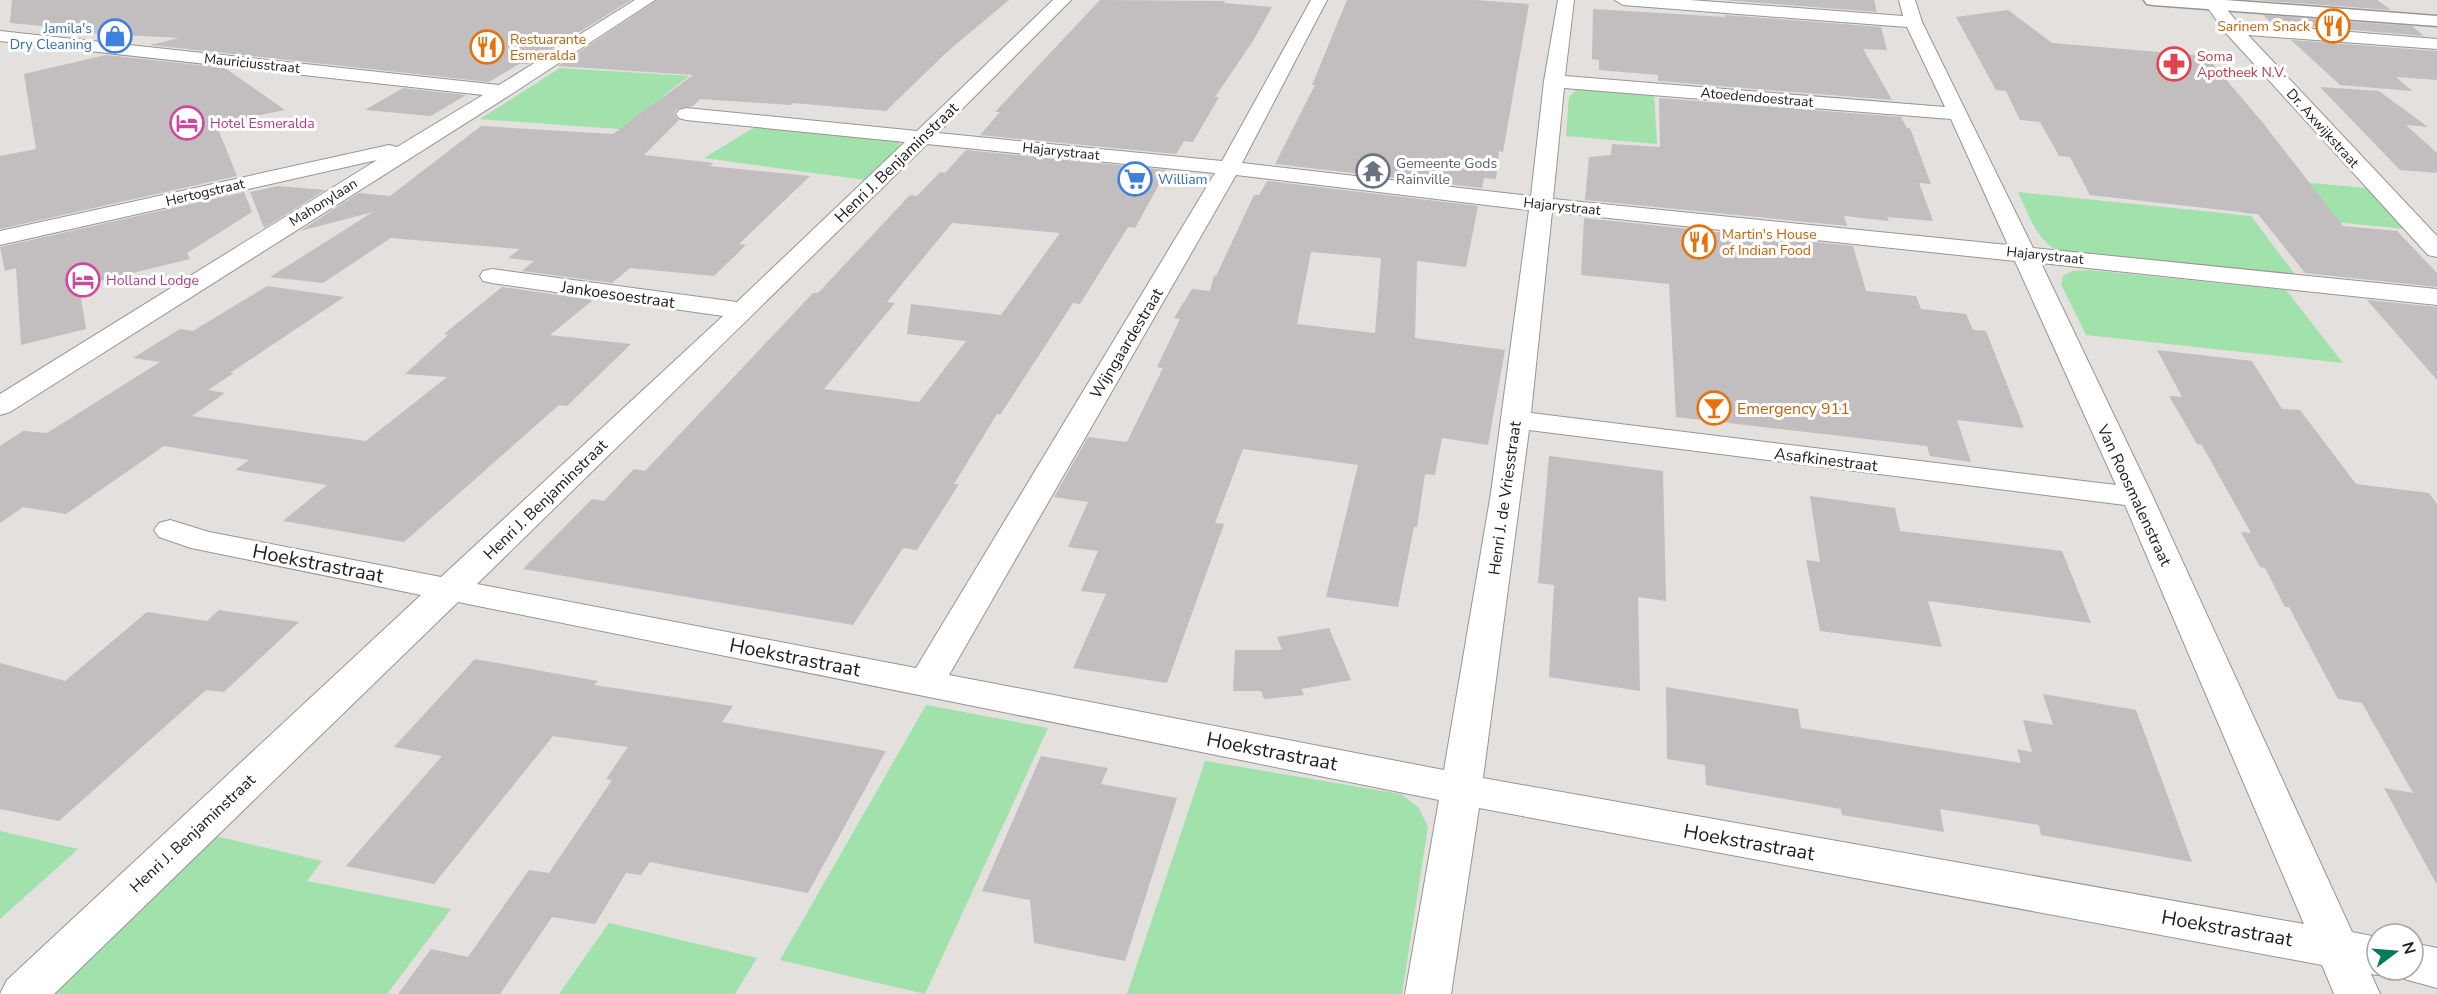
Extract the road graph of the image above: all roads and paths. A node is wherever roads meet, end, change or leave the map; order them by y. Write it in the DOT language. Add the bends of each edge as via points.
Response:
graph roads {
  1 [pos="647,0"];
  2 [pos="1063,0"];
  3 [pos="1319,0"];
  4 [pos="1566,0"];
  5 [pos="1623,0"];
  6 [pos="2153,0"];
  7 [pos="2213,4"];
  8 [pos="1910,11"];
  9 [pos="2437,21"];
  10 [pos="2231,28"];
  11 [pos="0,36"];
  12 [pos="2437,44"];
  13 [pos="1554,81"];
  14 [pos="503,91"];
  15 [pos="686,114"];
  16 [pos="1959,114"];
  17 [pos="922,137"];
  18 [pos="411,146"];
  19 [pos="1229,168"];
  20 [pos="1539,204"];
  21 [pos="0,238"];
  22 [pos="2437,250"];
  23 [pos="2022,252"];
  24 [pos="492,276"];
  25 [pos="2437,297"];
  26 [pos="743,311"];
  27 [pos="0,406"];
  28 [pos="1516,420"];
  29 [pos="2137,497"];
  30 [pos="170,530"];
  31 [pos="450,590"];
  32 [pos="926,682"];
  33 [pos="1461,789"];
  34 [pos="2338,949"];
  35 [pos="2365,954"];
  36 [pos="23,994"];
  37 [pos="1428,994"];
  38 [pos="2357,994"];
  1 -- 14 [label="street, Mahonylaan"];
  2 -- 17 [label="street, Henri J. Benjaminstraat"];
  3 -- 19 [label="street, Wijngaardestraat"];
  4 -- 13 [label="street, Henri J. de Vriesstraat"];
  5 -- 8 [label="street"];
  6 -- 7 [label="street"];
  7 -- 9 [label="street"];
  7 -- 10 [label="street, Dr. Axwijkstraat"];
  8 -- 16 [label="street, Van Roosmalenstraat"];
  10 -- 12 [label="street"];
  10 -- 22 [label="street, Dr. Axwijkstraat"];
  11 -- 14 [label="street, Mauriciusstraat"];
  13 -- 16 [label="street, Atoedendoestraat"];
  13 -- 20 [label="street, Henri J. de Vriesstraat"];
  14 -- 18 [label="street, Mahonylaan"];
  15 -- 17 [label="street, Hajarystraat"];
  16 -- 23 [label="street, Van Roosmalenstraat"];
  17 -- 19 [label="street, Hajarystraat"];
  17 -- 26 [label="street, Henri J. Benjaminstraat"];
  18 -- 21 [label="street, Hertogstraat"];
  18 -- 27 [label="street, Mahonylaan"];
  19 -- 20 [label="street, Hajarystraat"];
  19 -- 32 [label="street, Wijngaardestraat"];
  20 -- 23 [label="street, Hajarystraat"];
  20 -- 28 [label="street, Henri J. de Vriesstraat"];
  23 -- 25 [label="street, Hajarystraat"];
  23 -- 29 [label="street, Van Roosmalenstraat"];
  24 -- 26 [label="street, Jankoesoestraat"];
  26 -- 31 [label="street, Henri J. Benjaminstraat"];
  28 -- 29 [label="street, Asafkinestraat"];
  28 -- 33 [label="street, Henri J. de Vriesstraat"];
  29 -- 34 [label="street, Van Roosmalenstraat"];
  30 -- 31 [label="street, Hoekstrastraat" via="203,541"];
  31 -- 32 [label="street, Hoekstrastraat"];
  31 -- 36 [label="street, Henri J. Benjaminstraat"];
  32 -- 33 [label="street, Hoekstrastraat"];
  33 -- 34 [label="street, Hoekstrastraat"];
  33 -- 37 [label="street, Henri J. de Vriesstraat"];
  34 -- 35 [label="street, Hoekstrastraat"];
  34 -- 38 [label="street, Van Roosmalenstraat"];
}
